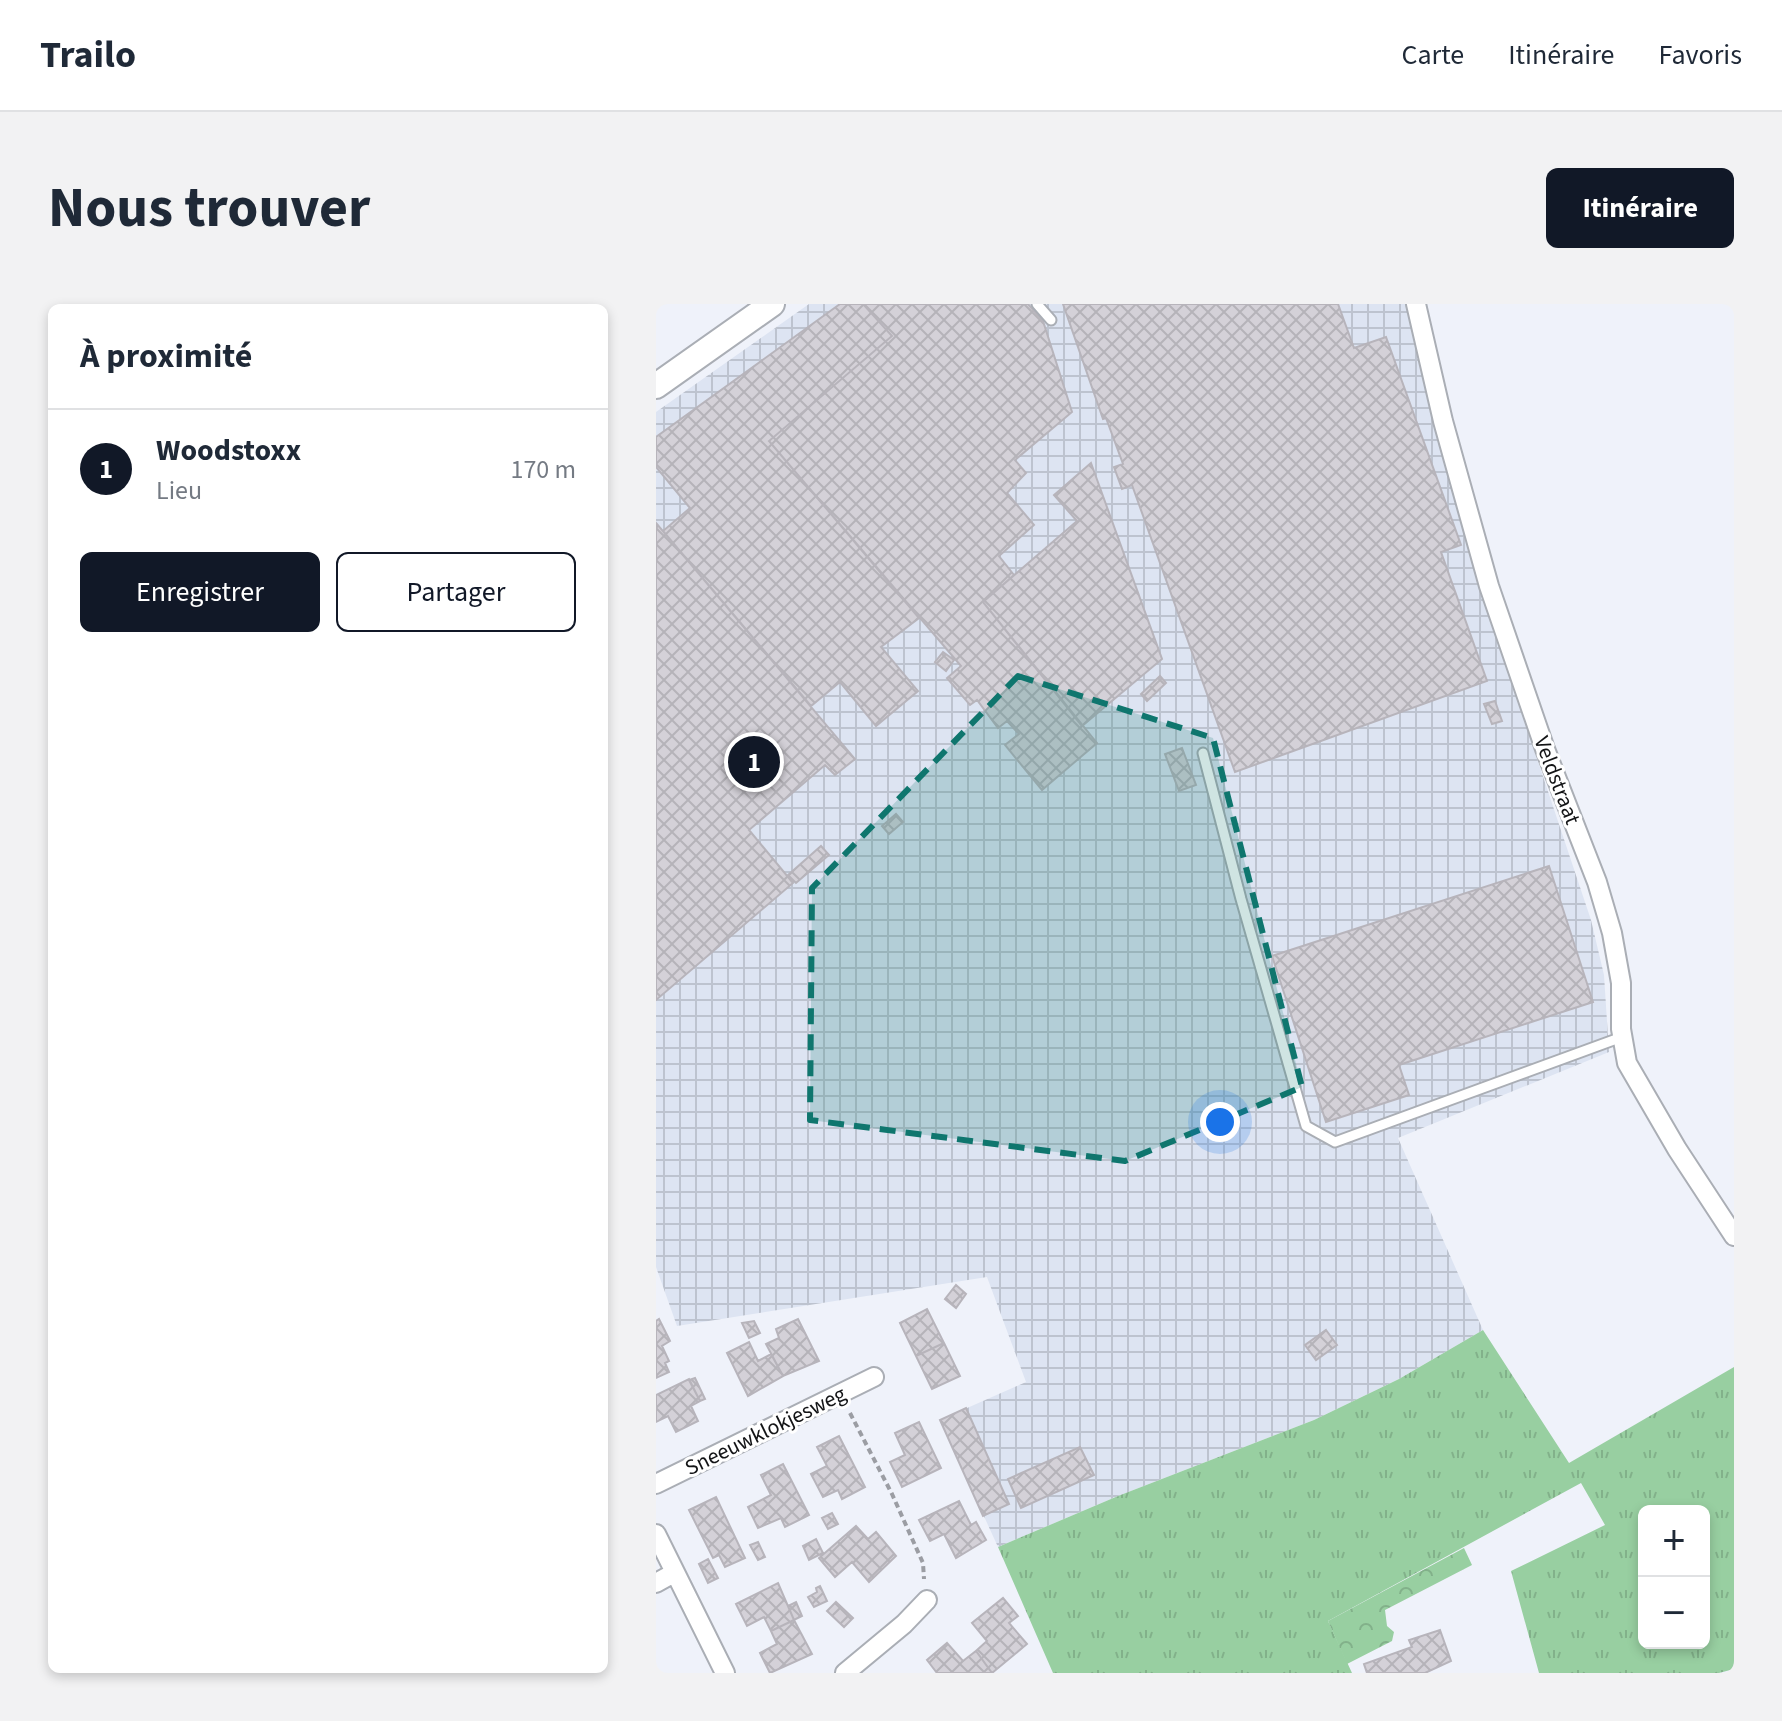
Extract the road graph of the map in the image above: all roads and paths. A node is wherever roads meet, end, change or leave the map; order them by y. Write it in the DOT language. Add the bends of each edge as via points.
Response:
graph roads {
  1 [pos="772,304"];
  2 [pos="1037,304"];
  3 [pos="1416,304"];
  4 [pos="1051,320"];
  5 [pos="656,386"];
  6 [pos="1203,753"];
  7 [pos="1622,1037"];
  8 [pos="1734,1236"];
  9 [pos="874,1377"];
  10 [pos="839,1393"];
  11 [pos="656,1484"];
  12 [pos="656,1534"];
  13 [pos="674,1573"];
  14 [pos="656,1583"];
  15 [pos="927,1600"];
  16 [pos="725,1673"];
  17 [pos="845,1673"];
  1 -- 5 [label="street"];
  2 -- 4 [label="lane"];
  3 -- 7 [label="street, Veldstraat" via="1489,586 1612,933 1621,983"];
  6 -- 7 [label="lane" via="1306,1126 1335,1142"];
  7 -- 8 [label="street, Veldstraat" via="1627,1063"];
  9 -- 10 [label="street, Sneeuwklokjesweg"];
  10 -- 11 [label="street, Sneeuwklokjesweg"];
  10 -- 15 [label="path" via="923,1563"];
  12 -- 13 [label="street"];
  13 -- 14 [label="street"];
  13 -- 16 [label="street"];
  15 -- 17 [label="street"];
}
